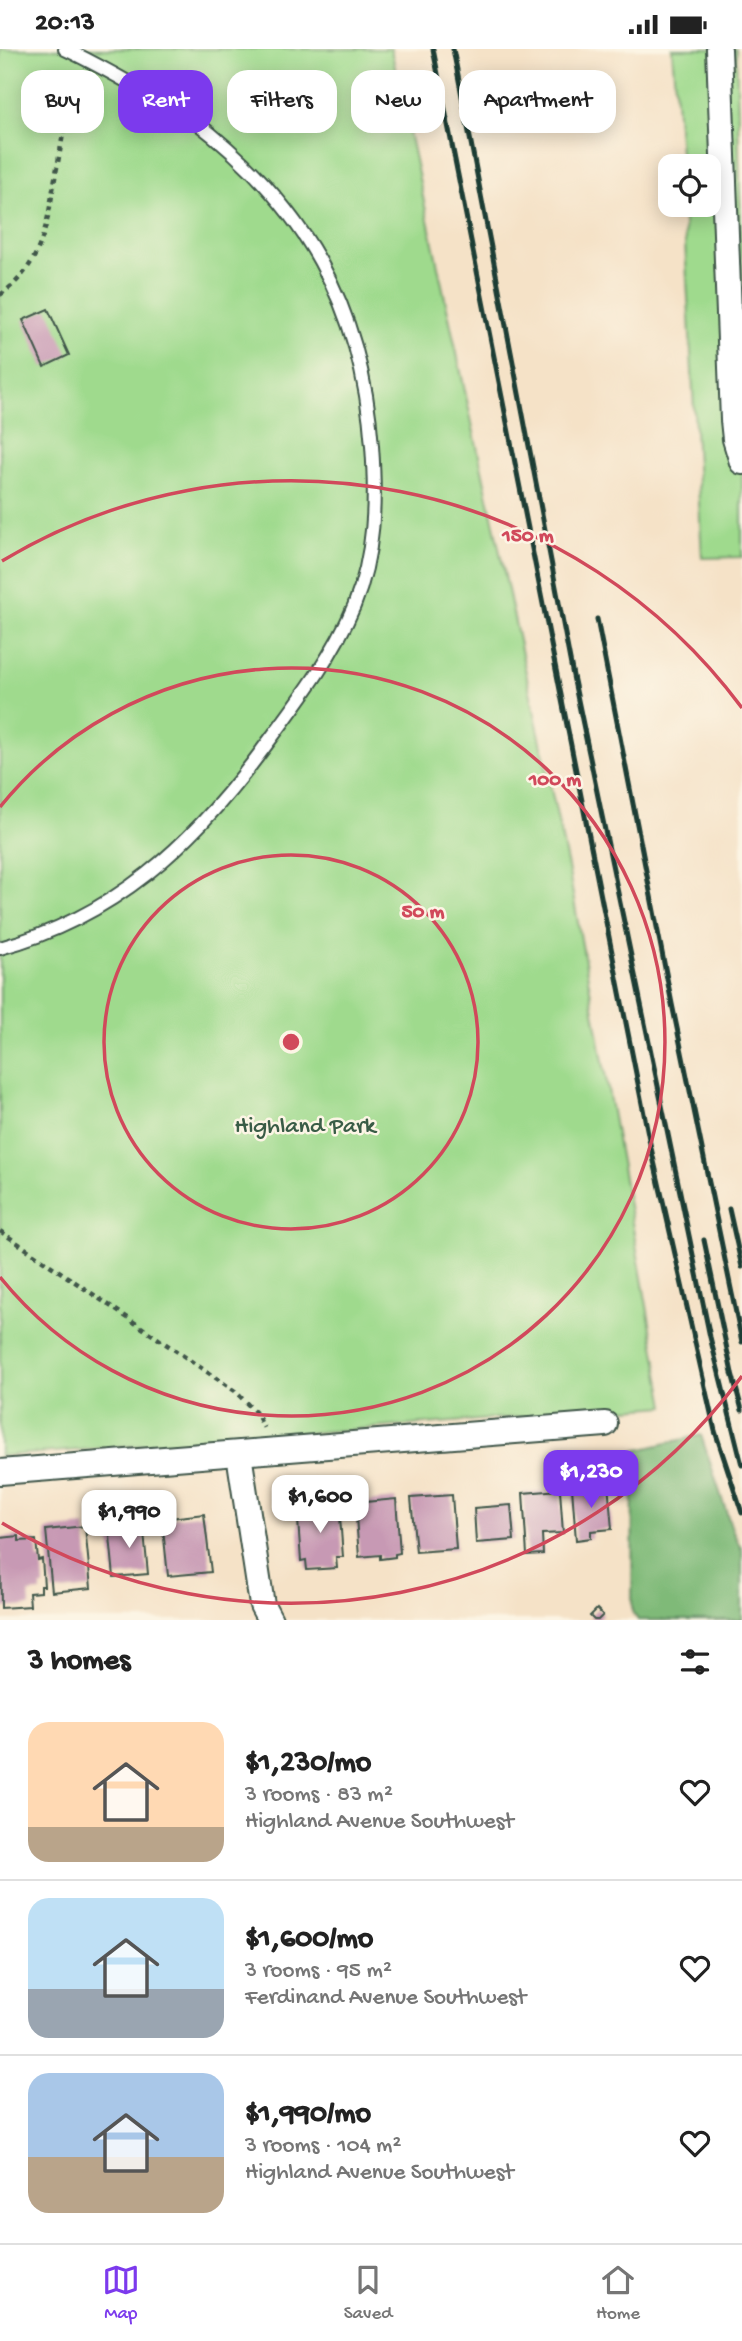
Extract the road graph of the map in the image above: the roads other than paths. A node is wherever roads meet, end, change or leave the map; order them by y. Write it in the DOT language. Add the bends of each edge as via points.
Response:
graph roads {
  1 [pos="65,49"];
  2 [pos="719,49"];
  3 [pos="742,462"];
  4 [pos="0,948"];
  5 [pos="605,1424"];
  6 [pos="239,1454"];
  7 [pos="0,1472"];
  8 [pos="270,1620"];
  1 -- 4 [label="lane" via="190,117 233,153 307,236 327,271 361,365 371,432 373,532 358,595 335,642 247,770 196,829 147,875 103,906 62,927"];
  2 -- 3 [label="street" via="733,420"];
  5 -- 6 [label="street"];
  6 -- 7 [label="street"];
  6 -- 8 [label="street" via="262,1605"];
}
